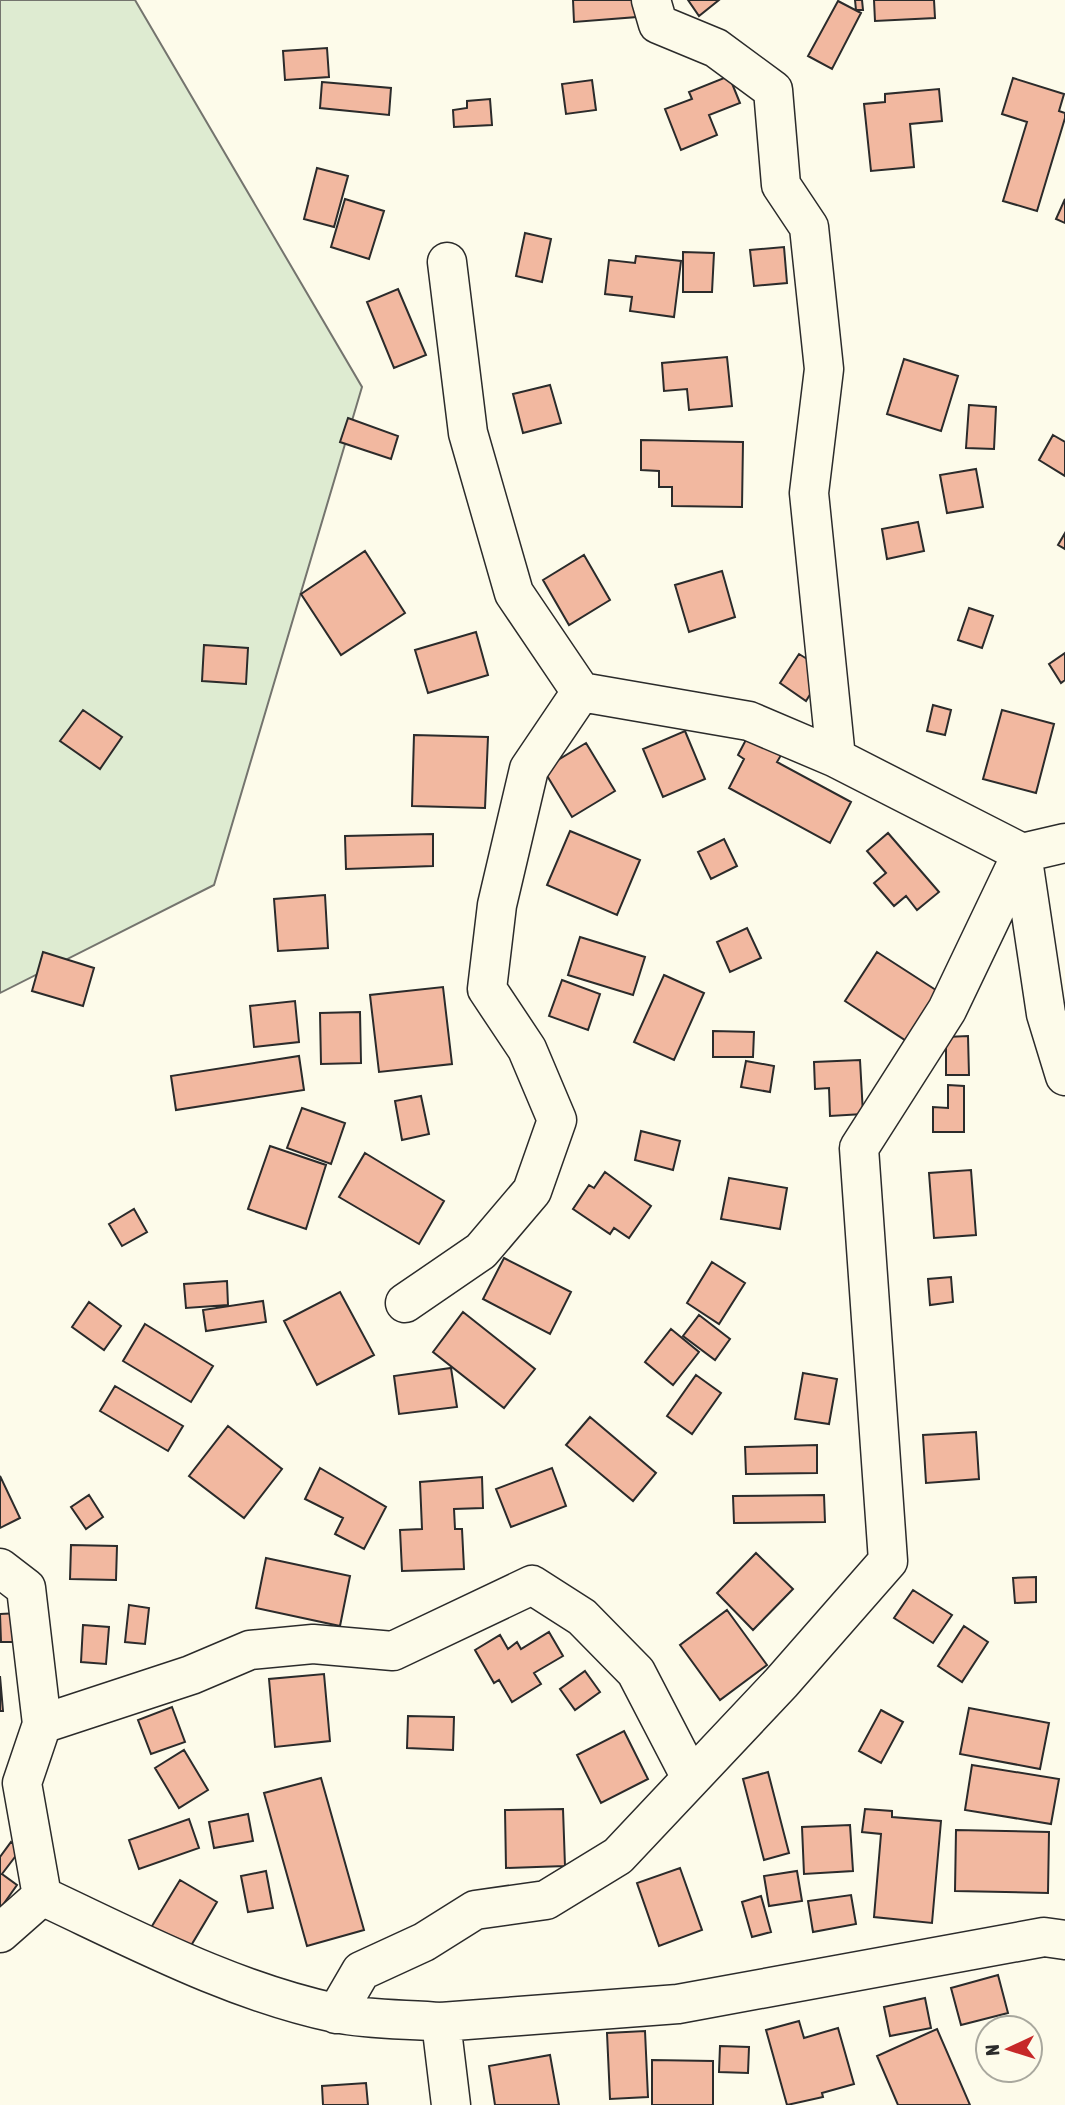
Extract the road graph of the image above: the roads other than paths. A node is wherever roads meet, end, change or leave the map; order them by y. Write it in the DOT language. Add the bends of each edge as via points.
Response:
graph roads {
  1 [pos="651,0"];
  2 [pos="447,262"];
  3 [pos="581,692"];
  4 [pos="836,758"];
  5 [pos="1065,843"];
  6 [pos="1022,853"];
  7 [pos="1065,1076"];
  8 [pos="404,1303"];
  9 [pos="0,1568"];
  10 [pos="42,1724"];
  11 [pos="690,1776"];
  12 [pos="11,1779"];
  13 [pos="42,1896"];
  14 [pos="0,1933"];
  15 [pos="1065,1940"];
  16 [pos="336,2014"];
  17 [pos="441,2022"];
  18 [pos="451,2105"];
  1 -- 4 [label="street" via="658,24 716,48 773,90 781,186 809,227 824,369 808,493"];
  2 -- 3 [label="street" via="468,433 514,593"];
  3 -- 4 [label="street" via="749,721"];
  3 -- 8 [label="street" via="529,769 497,905 487,989 527,1049 557,1120 532,1191 524,1201 481,1251"];
  4 -- 6 [label="street"];
  5 -- 6 [label="street"];
  6 -- 7 [label="street" via="1046,1014"];
  6 -- 11 [label="street" via="947,1010 859,1148 888,1561 782,1684"];
  9 -- 10 [label="street" via="26,1588"];
  10 -- 11 [label="street" via="191,1675 250,1650 313,1644 393,1651 532,1586 582,1617 636,1672"];
  10 -- 12 [label="street"];
  11 -- 16 [label="street" via="618,1856 546,1900 475,1910 424,1942 361,1971"];
  12 -- 13 [label="street"];
  13 -- 14 [label="street"];
  13 -- 16 [label="street" via="202,1970"];
  15 -- 17 [label="street" via="1044,1937 678,2004"];
  16 -- 17 [label="street"];
  17 -- 18 [label="street"];
}
